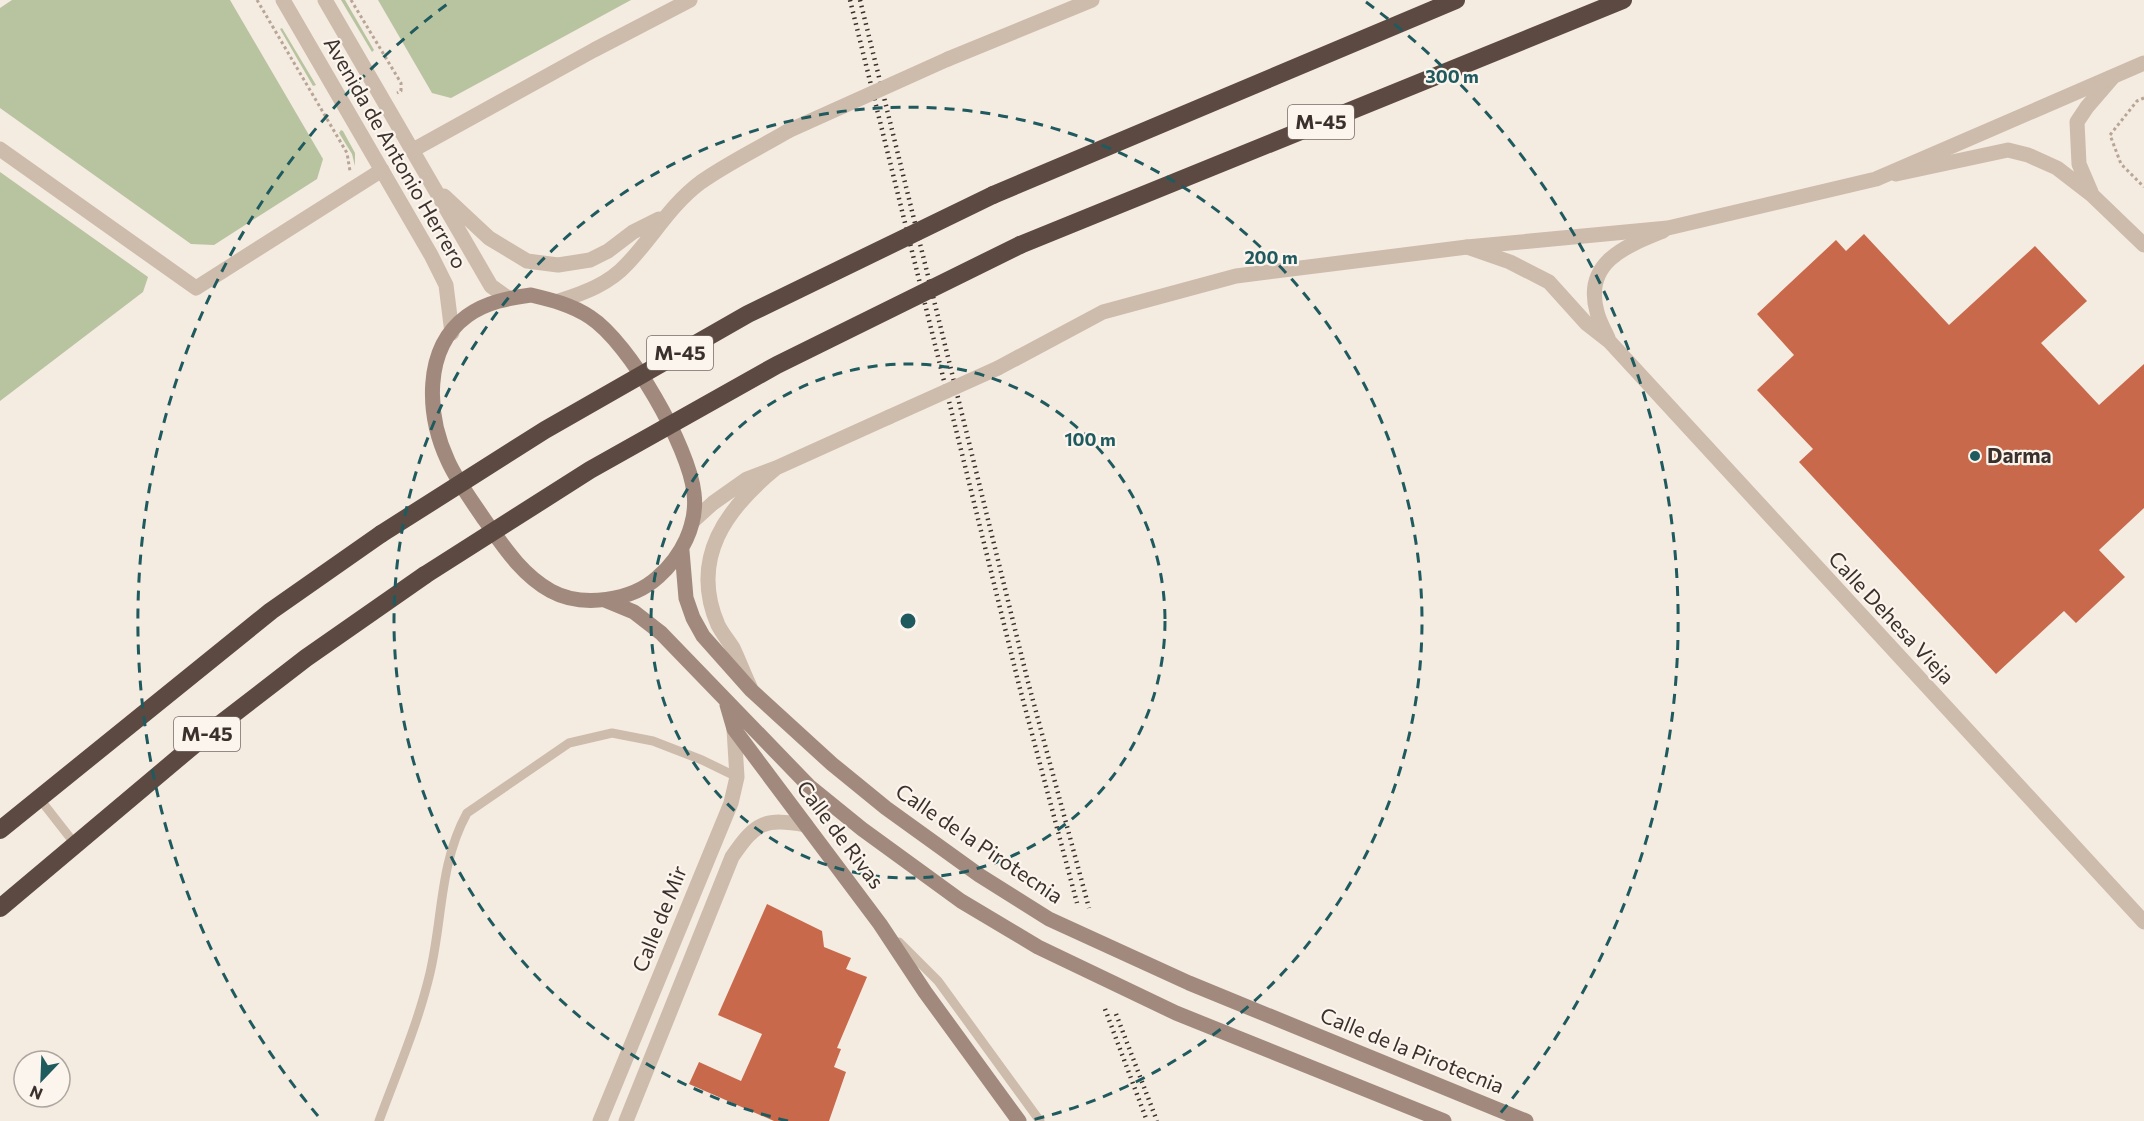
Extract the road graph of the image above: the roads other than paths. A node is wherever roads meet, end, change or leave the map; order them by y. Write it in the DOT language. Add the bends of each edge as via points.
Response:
graph roads {
  1 [pos="283,0"];
  2 [pos="325,0"];
  3 [pos="690,0"];
  4 [pos="1456,0"];
  5 [pos="1623,0"];
  6 [pos="1635,0"];
  7 [pos="1086,1"];
  8 [pos="1539,34"];
  9 [pos="2144,63"];
  10 [pos="2112,78"];
  11 [pos="0,149"];
  12 [pos="413,150"];
  13 [pos="382,170"];
  14 [pos="1876,179"];
  15 [pos="434,186"];
  16 [pos="2092,195"];
  17 [pos="664,217"];
  18 [pos="1668,228"];
  19 [pos="2144,245"];
  20 [pos="1467,247"];
  21 [pos="508,298"];
  22 [pos="559,301"];
  23 [pos="452,333"];
  24 [pos="1609,340"];
  25 [pos="776,468"];
  26 [pos="692,522"];
  27 [pos="681,551"];
  28 [pos="605,600"];
  29 [pos="752,690"];
  30 [pos="726,702"];
  31 [pos="734,729"];
  32 [pos="737,777"];
  33 [pos="39,798"];
  34 [pos="806,825"];
  35 [pos="0,830"];
  36 [pos="75,844"];
  37 [pos="0,908"];
  38 [pos="2144,921"];
  39 [pos="880,924"];
  40 [pos="379,1121"];
  41 [pos="600,1121"];
  42 [pos="626,1121"];
  43 [pos="1019,1121"];
  44 [pos="1040,1121"];
  45 [pos="1444,1121"];
  46 [pos="1526,1121"];
  1 -- 13 [label="street, Avenida de Antonio Herrero"];
  2 -- 12 [label="street, Avenida de Antonio Herrero"];
  3 -- 12 [label="street"];
  4 -- 33 [label="highway, M-45, bridge" via="993,195 748,314 545,430 381,534 271,611"];
  5 -- 8 [label="highway, M-45"];
  6 -- 8 [label="highway"];
  7 -- 17 [label="street, bridge" via="788,131 700,183"];
  8 -- 36 [label="highway, M-45, bridge" via="1020,245 777,365 591,470 425,575 306,658"];
  9 -- 10 [label="street"];
  10 -- 14 [label="street"];
  10 -- 16 [label="street" via="2077,122 2079,164"];
  11 -- 13 [label="street" via="196,288"];
  12 -- 15 [label="street, Avenida de Antonio Herrero"];
  13 -- 23 [label="street, Avenida de Antonio Herrero" via="446,285"];
  14 -- 16 [label="street" via="2008,150 2057,168"];
  14 -- 18 [label="street"];
  15 -- 17 [label="street" via="489,238 527,261 558,265 590,260"];
  15 -- 21 [label="street, Avenida de Antonio Herrero" via="491,286"];
  16 -- 19 [label="street"];
  17 -- 22 [label="street" via="627,265 607,281"];
  18 -- 20 [label="street"];
  18 -- 24 [label="street, Calle Dehesa Vieja" via="1625,246 1599,274 1595,303"];
  20 -- 24 [label="street, Calle Dehesa Vieja" via="1510,262 1549,282 1586,323"];
  20 -- 25 [label="street, bridge" via="1236,276 1103,312 998,368"];
  21 -- 22 [label="main road" via="531,295"];
  21 -- 23 [label="main road" via="466,317"];
  22 -- 26 [label="main road" via="591,317 623,348 655,398 686,460 695,495"];
  23 -- 28 [label="main road" via="438,357 431,384 433,410 448,462 514,562 534,580 575,599"];
  24 -- 38 [label="street, Calle Dehesa Vieja"];
  25 -- 26 [label="street" via="747,479"];
  25 -- 29 [label="street" via="731,512 711,555 711,604 718,626"];
  26 -- 27 [label="main road"];
  27 -- 28 [label="main road" via="653,582"];
  27 -- 29 [label="main road, Calle de la Pirotecnia" via="686,598 693,618 703,636"];
  28 -- 30 [label="main road, Calle de Rivas" via="634,612 661,633"];
  29 -- 46 [label="main road, Calle de la Pirotecnia" via="886,808 979,875 1049,919 1189,983"];
  30 -- 31 [label="main road, Calle de Rivas"];
  30 -- 45 [label="main road" via="809,786 862,829 961,901 1038,947 1176,1012"];
  31 -- 32 [label="street, Calle de Mir"];
  31 -- 34 [label="main road, Calle de Rivas"];
  32 -- 40 [label="lane" via="653,741 612,733 569,742 467,813 447,862 431,972"];
  32 -- 41 [label="street, Calle de Mir" via="731,803"];
  33 -- 35 [label="highway, M-45"];
  33 -- 36 [label="lane"];
  34 -- 39 [label="main road, Calle de Rivas"];
  34 -- 42 [label="street, Calle de Mir" via="783,821 760,825 745,837 732,857"];
  36 -- 37 [label="highway, M-45"];
  39 -- 43 [label="main road, Calle de Rivas"];
  39 -- 44 [label="lane" via="938,981"];
}
